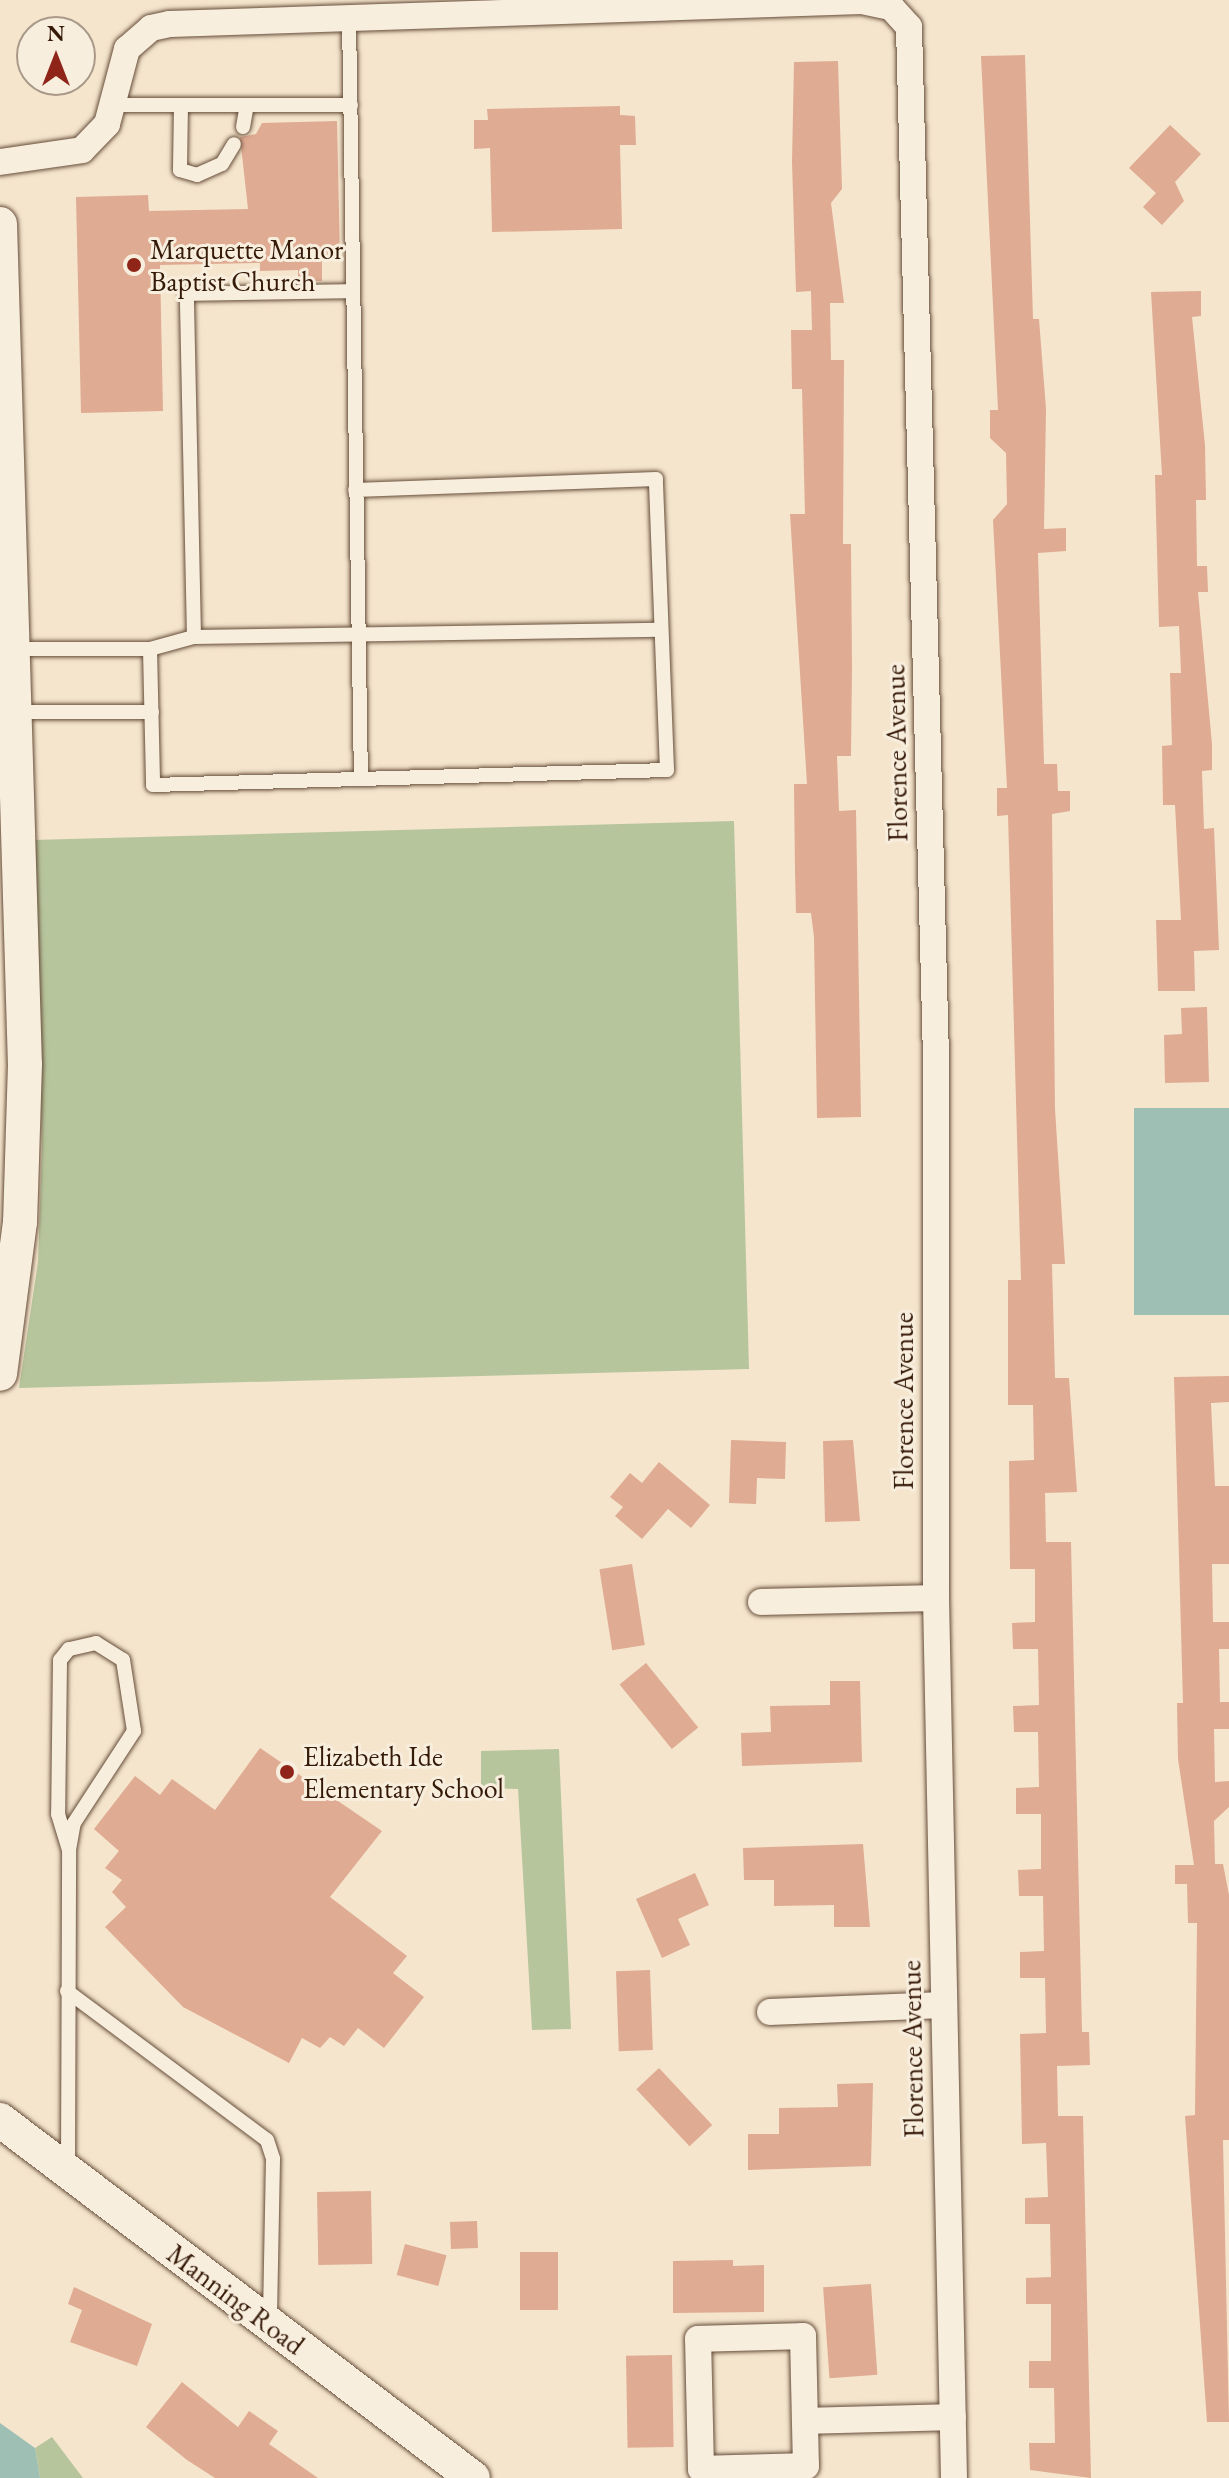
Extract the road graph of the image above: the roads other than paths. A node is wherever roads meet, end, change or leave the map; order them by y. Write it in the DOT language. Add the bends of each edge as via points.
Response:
graph roads {
  1 [pos="349,18"];
  2 [pos="112,105"];
  3 [pos="181,105"];
  4 [pos="247,105"];
  5 [pos="351,105"];
  6 [pos="243,127"];
  7 [pos="234,144"];
  8 [pos="0,162"];
  9 [pos="0,224"];
  10 [pos="353,291"];
  11 [pos="3,402"];
  12 [pos="355,490"];
  13 [pos="661,630"];
  14 [pos="194,637"];
  15 [pos="355,637"];
  16 [pos="13,649"];
  17 [pos="150,649"];
  18 [pos="15,712"];
  19 [pos="152,712"];
  20 [pos="361,779"];
  21 [pos="10,1222"];
  22 [pos="0,1374"];
  23 [pos="936,1598"];
  24 [pos="761,1602"];
  25 [pos="69,1850"];
  26 [pos="67,1991"];
  27 [pos="943,2005"];
  28 [pos="770,2012"];
  29 [pos="0,2120"];
  30 [pos="68,2172"];
  31 [pos="270,2324"];
  32 [pos="953,2417"];
  33 [pos="805,2421"];
  34 [pos="473,2478"];
  35 [pos="954,2478"];
  1 -- 2 [label="street, Florence Avenue" via="151,28 120,63"];
  1 -- 5 [label="lane"];
  1 -- 23 [label="street, Florence Avenue" via="862,1 891,7 909,27 936,1055"];
  2 -- 3 [label="lane"];
  2 -- 8 [label="street, Florence Avenue" via="107,124 82,150 47,161"];
  3 -- 4 [label="lane"];
  3 -- 7 [label="lane" via="180,170 197,175 222,164"];
  4 -- 5 [label="lane"];
  4 -- 6 [label="lane"];
  5 -- 10 [label="lane"];
  9 -- 11 [label="street"];
  10 -- 12 [label="lane"];
  10 -- 14 [label="lane" via="187,294"];
  11 -- 16 [label="street"];
  12 -- 13 [label="lane" via="656,479"];
  12 -- 15 [label="lane"];
  13 -- 15 [label="lane"];
  13 -- 20 [label="lane" via="667,770"];
  14 -- 15 [label="lane"];
  14 -- 17 [label="lane"];
  15 -- 20 [label="lane"];
  16 -- 17 [label="lane"];
  16 -- 18 [label="street"];
  17 -- 19 [label="lane"];
  18 -- 19 [label="lane"];
  18 -- 21 [label="street" via="25,1064"];
  19 -- 20 [label="lane" via="153,785"];
  21 -- 22 [label="street"];
  23 -- 24 [label="street"];
  23 -- 27 [label="street, Florence Avenue"];
  25 -- 25 [label="lane" via="74,1823 134,1731 123,1660 96,1643 69,1649 60,1660 58,1814"];
  25 -- 26 [label="lane"];
  26 -- 30 [label="lane"];
  26 -- 31 [label="lane" via="267,2140 273,2159"];
  27 -- 28 [label="street"];
  27 -- 32 [label="street, Florence Avenue"];
  29 -- 30 [label="street, Manning Road"];
  30 -- 31 [label="street, Manning Road"];
  31 -- 34 [label="street, Manning Road"];
  32 -- 33 [label="street"];
  32 -- 35 [label="street, Florence Avenue"];
  33 -- 33 [label="street" via="803,2336 698,2339 701,2469 806,2466"];
}
